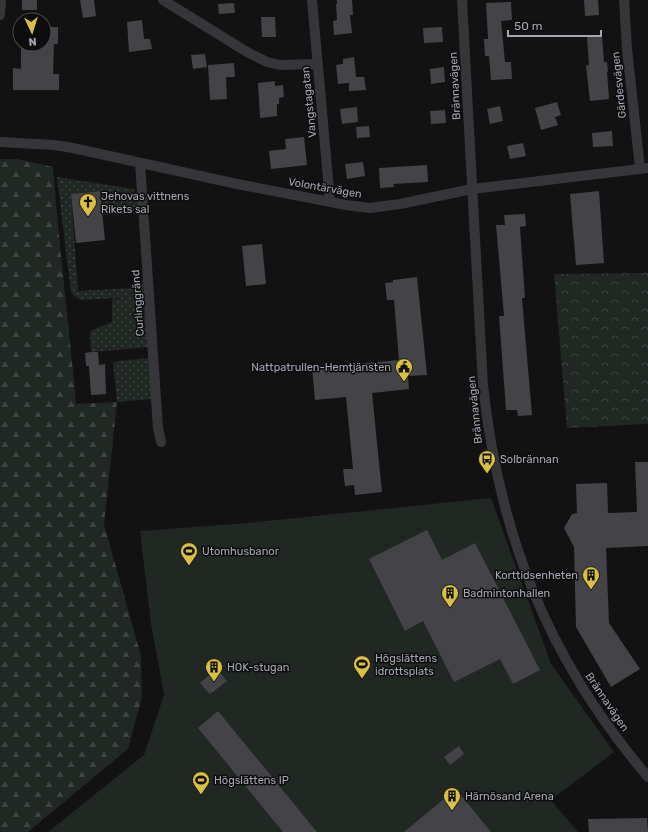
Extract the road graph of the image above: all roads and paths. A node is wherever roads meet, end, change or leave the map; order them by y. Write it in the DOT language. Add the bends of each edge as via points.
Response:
graph roads {
  1 [pos="1,0"];
  2 [pos="163,0"];
  3 [pos="312,0"];
  4 [pos="462,0"];
  5 [pos="624,0"];
  6 [pos="0,15"];
  7 [pos="317,64"];
  8 [pos="0,142"];
  9 [pos="140,163"];
  10 [pos="644,168"];
  11 [pos="472,189"];
  12 [pos="330,201"];
  13 [pos="161,442"];
  14 [pos="648,777"];
  1 -- 6 [label="street"];
  2 -- 7 [label="street" via="267,62 280,65"];
  3 -- 7 [label="street, Vangstagatan"];
  4 -- 11 [label="street, Brännavägen"];
  5 -- 10 [label="street, Gärdesvägen" via="627,49"];
  7 -- 12 [label="street, Vangstagatan"];
  8 -- 9 [label="street, Volontärvägen" via="54,145"];
  9 -- 12 [label="street, Volontärvägen"];
  9 -- 13 [label="street, Curlinggränd"];
  10 -- 11 [label="street, Volontärvägen"];
  11 -- 12 [label="street, Volontärvägen" via="370,208"];
  11 -- 14 [label="street, Brännavägen" via="486,409 493,458 506,516 522,567 564,658 611,732"];
}
